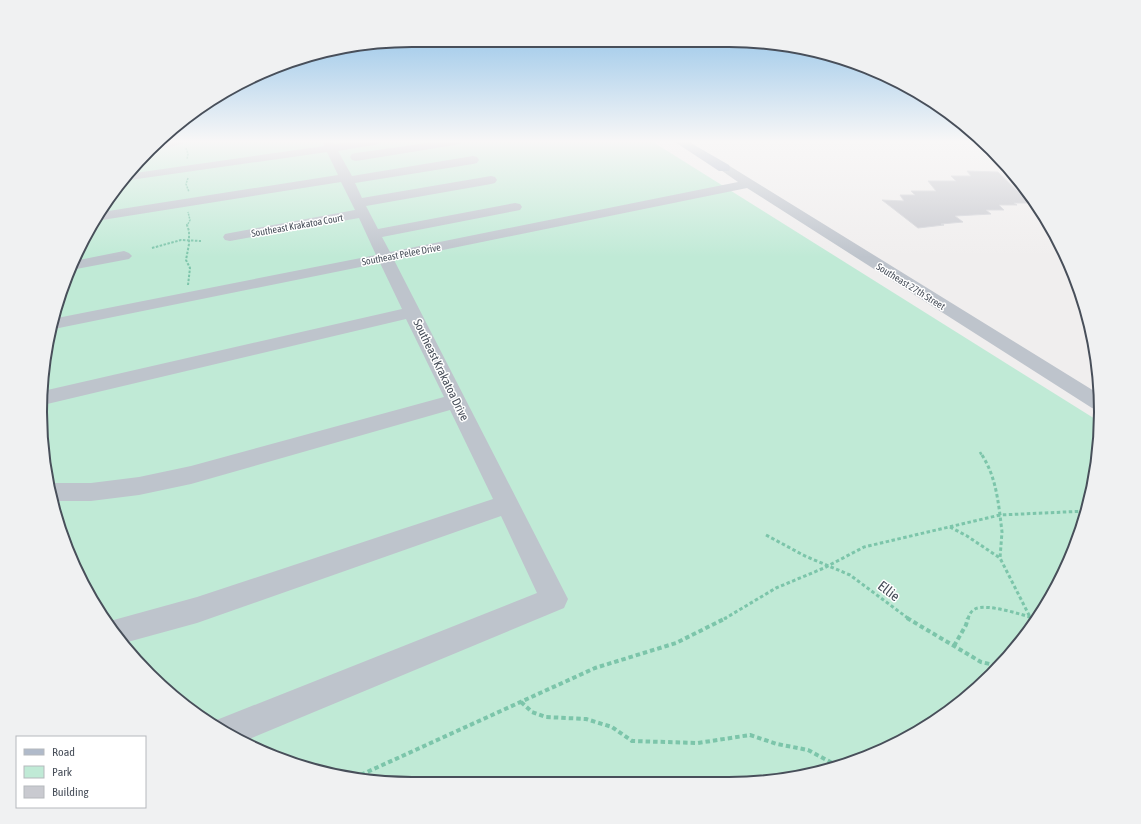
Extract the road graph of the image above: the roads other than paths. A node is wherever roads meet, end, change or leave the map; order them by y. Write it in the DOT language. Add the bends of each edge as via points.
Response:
graph roads {
  1 [pos="336,180"];
  2 [pos="347,180"];
  3 [pos="491,180"];
  4 [pos="743,180"];
  5 [pos="748,184"];
  6 [pos="498,188"];
  7 [pos="515,207"];
  8 [pos="361,208"];
  9 [pos="104,216"];
  10 [pos="533,227"];
  11 [pos="373,234"];
  12 [pos="230,237"];
  13 [pos="124,256"];
  14 [pos="385,257"];
  15 [pos="78,265"];
  16 [pos="412,312"];
  17 [pos="58,323"];
  18 [pos="48,397"];
  19 [pos="1093,400"];
  20 [pos="456,401"];
  21 [pos="56,492"];
  22 [pos="507,504"];
  23 [pos="120,631"];
  24 [pos="233,730"];
  1 -- 9 [label="street"];
  2 -- 8 [label="street, Southeast Krakatoa Drive"];
  3 -- 6 [label="street"];
  4 -- 5 [label="street, Southeast 27th Street"];
  5 -- 10 [label="street, Southeast Pelee Drive"];
  5 -- 19 [label="street, Southeast 27th Street"];
  6 -- 7 [label="street"];
  6 -- 8 [label="street, Southeast Krakatoa Court"];
  7 -- 10 [label="street"];
  7 -- 11 [label="street"];
  8 -- 11 [label="street, Southeast Krakatoa Drive"];
  8 -- 12 [label="street, Southeast Krakatoa Court"];
  10 -- 14 [label="street, Southeast Pelee Drive"];
  11 -- 14 [label="street, Southeast Krakatoa Drive"];
  13 -- 15 [label="street"];
  14 -- 16 [label="street, Southeast Krakatoa Drive"];
  14 -- 17 [label="street, Southeast Pelee Drive"];
  16 -- 18 [label="street"];
  16 -- 20 [label="street, Southeast Krakatoa Drive"];
  20 -- 21 [label="street" via="191,475 139,486 91,492"];
  20 -- 22 [label="street, Southeast Krakatoa Drive"];
  22 -- 23 [label="street" via="197,610"];
  22 -- 24 [label="street, Southeast Krakatoa Drive" via="554,598"];
}
